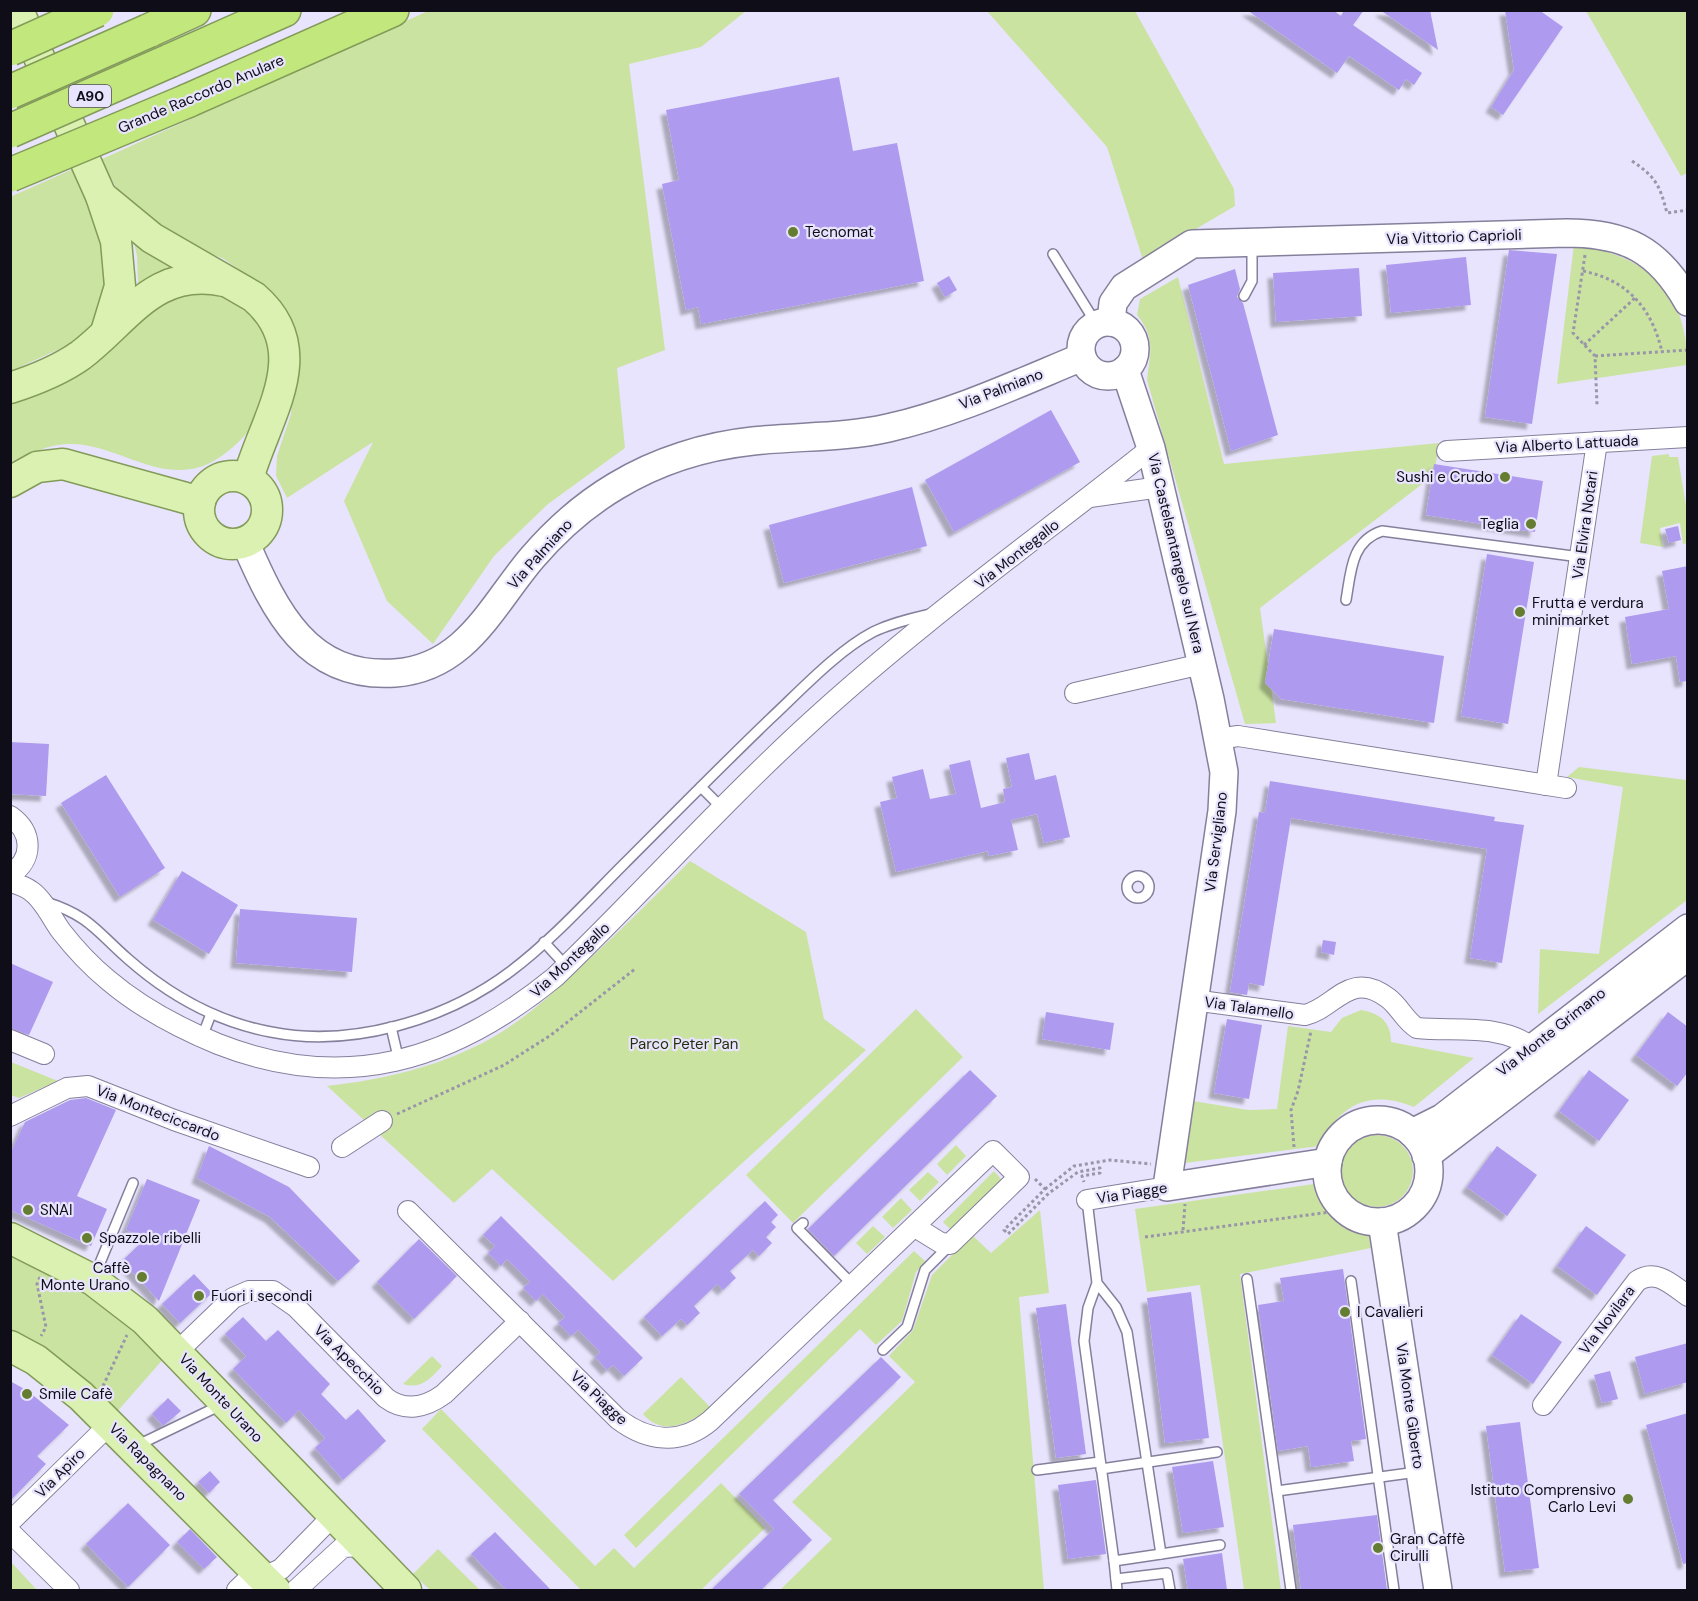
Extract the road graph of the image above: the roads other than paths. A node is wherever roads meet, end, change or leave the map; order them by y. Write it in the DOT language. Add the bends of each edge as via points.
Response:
graph roads {
  1 [pos="18,10"];
  2 [pos="97,10"];
  3 [pos="194,10"];
  4 [pos="284,10"];
  5 [pos="392,10"];
  6 [pos="10,49"];
  7 [pos="10,93"];
  8 [pos="10,131"];
  9 [pos="10,176"];
  10 [pos="101,196"];
  11 [pos="1252,242"];
  12 [pos="1053,254"];
  13 [pos="224,280"];
  14 [pos="1244,296"];
  15 [pos="1688,302"];
  16 [pos="1104,323"];
  17 [pos="106,332"];
  18 [pos="1082,357"];
  19 [pos="1125,370"];
  20 [pos="10,388"];
  21 [pos="1688,437"];
  22 [pos="1597,442"];
  23 [pos="1151,448"];
  24 [pos="1447,451"];
  25 [pos="248,479"];
  26 [pos="10,482"];
  27 [pos="1160,487"];
  28 [pos="1090,497"];
  29 [pos="200,502"];
  30 [pos="245,542"];
  31 [pos="1580,557"];
  32 [pos="1346,600"];
  33 [pos="944,610"];
  34 [pos="1202,664"];
  35 [pos="1075,693"];
  36 [pos="1218,739"];
  37 [pos="700,788"];
  38 [pos="722,807"];
  39 [pos="10,816"];
  40 [pos="28,852"];
  41 [pos="10,875"];
  42 [pos="10,882"];
  43 [pos="36,896"];
  44 [pos="1688,928"];
  45 [pos="544,942"];
  46 [pos="1688,956"];
  47 [pos="566,966"];
  48 [pos="1203,998"];
  49 [pos="211,1014"];
  50 [pos="391,1027"];
  51 [pos="202,1037"];
  52 [pos="10,1040"];
  53 [pos="1531,1047"];
  54 [pos="44,1053"];
  55 [pos="399,1061"];
  56 [pos="10,1116"];
  57 [pos="382,1121"];
  58 [pos="1412,1133"];
  59 [pos="342,1147"];
  60 [pos="1426,1156"];
  61 [pos="1328,1162"];
  62 [pos="309,1167"];
  63 [pos="133,1183"];
  64 [pos="1174,1185"];
  65 [pos="1087,1200"];
  66 [pos="408,1211"];
  67 [pos="1382,1222"];
  68 [pos="803,1223"];
  69 [pos="915,1227"];
  70 [pos="10,1238"];
  71 [pos="953,1242"];
  72 [pos="1247,1279"];
  73 [pos="93,1280"];
  74 [pos="1351,1281"];
  75 [pos="1097,1283"];
  76 [pos="853,1285"];
  77 [pos="1688,1296"];
  78 [pos="520,1321"];
  79 [pos="883,1350"];
  80 [pos="20,1351"];
  81 [pos="177,1352"];
  82 [pos="226,1403"];
  83 [pos="1543,1405"];
  84 [pos="110,1424"];
  85 [pos="134,1447"];
  86 [pos="1217,1452"];
  87 [pos="1148,1462"];
  88 [pos="1101,1466"];
  89 [pos="1037,1470"];
  90 [pos="1420,1472"];
  91 [pos="1378,1478"];
  92 [pos="1277,1491"];
  93 [pos="326,1508"];
  94 [pos="10,1522"];
  95 [pos="10,1532"];
  96 [pos="1220,1545"];
  97 [pos="362,1546"];
  98 [pos="1161,1554"];
  99 [pos="1114,1561"];
  100 [pos="1116,1579"];
  101 [pos="256,1584"];
  102 [pos="69,1590"];
  103 [pos="296,1590"];
  104 [pos="406,1590"];
  105 [pos="1117,1590"];
  106 [pos="1170,1590"];
  107 [pos="1291,1590"];
  108 [pos="1394,1590"];
  109 [pos="1438,1590"];
  1 -- 10 [label="main road"];
  2 -- 6 [label="highway, bridge"];
  3 -- 7 [label="highway, A90, bridge"];
  4 -- 8 [label="highway, A90, bridge"];
  5 -- 9 [label="highway, Grande Raccordo Anulare, bridge"];
  10 -- 13 [label="main road" via="152,238"];
  10 -- 17 [label="main road" via="116,241 120,270 115,309"];
  11 -- 14 [label="lane" via="1252,281"];
  11 -- 15 [label="street, Via Vittorio Caprioli" via="1589,233 1620,239 1643,250 1670,275"];
  11 -- 16 [label="street, Via Vittorio Caprioli" via="1192,244 1124,287"];
  12 -- 16 [label="lane"];
  13 -- 17 [label="main road" via="186,280 161,287 144,297"];
  13 -- 25 [label="main road" via="267,309 278,324 282,339 282,390"];
  16 -- 18 [label="street" via="1087,332 1082,340"];
  16 -- 19 [label="street" via="1127,330 1132,337 1134,355"];
  17 -- 20 [label="main road" via="69,362"];
  18 -- 19 [label="street" via="1100,375"];
  18 -- 30 [label="street, Via Palmiano" via="900,425 851,435 731,444 679,457 645,471 598,497 558,530 462,647 413,670 358,670 310,648 278,612"];
  19 -- 23 [label="street, Via Castelsantangelo sul Nera"];
  21 -- 22 [label="street, Via Alberto Lattuada"];
  22 -- 24 [label="street, Via Alberto Lattuada"];
  22 -- 31 [label="street, Via Elvira Notari"];
  23 -- 27 [label="street, Via Castelsantangelo sul Nera"];
  23 -- 28 [label="street, Via Montegallo"];
  25 -- 29 [label="main road" via="219,479"];
  25 -- 30 [label="main road" via="262,493 266,515 256,535"];
  26 -- 29 [label="main road" via="37,466 63,464"];
  27 -- 28 [label="street, Via Montegallo"];
  27 -- 34 [label="street, Via Castelsantangelo sul Nera"];
  28 -- 33 [label="street, Via Montegallo"];
  29 -- 30 [label="main road" via="201,523 207,532 225,543"];
  31 -- 32 [label="lane" via="1382,531 1368,537 1354,555"];
  31 -- 36 [label="street, Via Elvira Notari" via="1556,787 1239,736"];
  33 -- 37 [label="lane, Via Montegallo" via="894,623 862,639 781,709"];
  33 -- 38 [label="street, Via Montegallo" via="828,706"];
  34 -- 35 [label="street"];
  34 -- 36 [label="street, Via Castelsantangelo sul Nera"];
  36 -- 48 [label="street, Via Servigliano" via="1224,772 1222,811"];
  37 -- 38 [label="lane"];
  37 -- 45 [label="lane, Via Montegallo"];
  38 -- 47 [label="street, Via Montegallo"];
  39 -- 40 [label="street, Via Montegallo" via="25,831"];
  40 -- 41 [label="street" via="25,861"];
  40 -- 43 [label="street, Via Montegallo"];
  42 -- 43 [label="street, Via Montegallo"];
  43 -- 49 [label="lane, Via Montegallo" via="81,916 156,981"];
  43 -- 51 [label="street, Via Montegallo" via="62,932 109,981 164,1019"];
  44 -- 53 [label="street, Via Monte Grimano"];
  45 -- 47 [label="lane"];
  45 -- 50 [label="lane, Via Montegallo" via="479,992 435,1013"];
  46 -- 60 [label="street, Via Monte Grimano"];
  47 -- 55 [label="street, Via Montegallo" via="532,996 487,1025 446,1047"];
  48 -- 53 [label="street, Via Talamello" via="1305,1015 1345,992 1369,989 1387,997 1417,1028 1506,1034"];
  48 -- 64 [label="street, Via Servigliano"];
  49 -- 50 [label="lane, Via Montegallo" via="243,1026 300,1036 338,1036"];
  49 -- 51 [label="lane"];
  50 -- 55 [label="lane"];
  51 -- 55 [label="street, Via Montegallo" via="285,1065 353,1068"];
  52 -- 54 [label="street"];
  53 -- 58 [label="street, Via Monte Grimano" via="1442,1118"];
  56 -- 62 [label="street, Via Monteciccardo" via="67,1088 88,1086"];
  57 -- 59 [label="street"];
  58 -- 60 [label="street"];
  58 -- 61 [label="street" via="1386,1121 1362,1123 1342,1136"];
  60 -- 67 [label="street" via="1428,1181 1418,1203 1399,1218"];
  61 -- 64 [label="street, Via Piagge"];
  61 -- 67 [label="street" via="1329,1184 1339,1204 1363,1220"];
  63 -- 73 [label="lane"];
  64 -- 65 [label="street, Via Piagge"];
  65 -- 75 [label="lane"];
  66 -- 78 [label="street"];
  67 -- 90 [label="street, Via Monte Giberto"];
  68 -- 76 [label="lane" via="797,1228"];
  69 -- 71 [label="street" via="941,1243"];
  69 -- 71 [label="street, Via Piagge" via="993,1151 1019,1177"];
  69 -- 76 [label="street, Via Piagge"];
  70 -- 73 [label="main road, Via Monte Urano"];
  71 -- 79 [label="lane" via="925,1270 907,1327"];
  72 -- 92 [label="lane"];
  73 -- 81 [label="main road, Via Monte Urano" via="140,1316"];
  74 -- 91 [label="lane"];
  75 -- 87 [label="lane" via="1116,1307 1127,1332"];
  75 -- 88 [label="lane" via="1084,1335"];
  76 -- 78 [label="street, Via Piagge" via="706,1425 685,1436 668,1439 645,1435 621,1421"];
  77 -- 83 [label="street, Via Novilara" via="1658,1276 1636,1281"];
  78 -- 81 [label="street, Via Apecchio" via="444,1394 413,1407 399,1406 386,1398 296,1307 273,1292 249,1292 233,1298"];
  80 -- 84 [label="main road, Via Rapagnano" via="77,1392"];
  81 -- 82 [label="main road, Via Monte Urano"];
  82 -- 85 [label="lane"];
  82 -- 93 [label="main road, Via Monte Urano"];
  84 -- 85 [label="main road, Via Rapagnano"];
  84 -- 94 [label="street, Via Apiro"];
  85 -- 101 [label="main road, Via Rapagnano"];
  86 -- 87 [label="lane"];
  87 -- 88 [label="lane"];
  87 -- 98 [label="lane"];
  88 -- 89 [label="lane"];
  88 -- 99 [label="lane"];
  90 -- 91 [label="lane"];
  90 -- 109 [label="street, Via Monte Giberto"];
  91 -- 92 [label="lane"];
  91 -- 108 [label="lane"];
  92 -- 107 [label="lane"];
  93 -- 97 [label="main road, Via Monte Urano"];
  93 -- 101 [label="street" via="326,1524 281,1569"];
  95 -- 102 [label="street"];
  96 -- 98 [label="lane"];
  97 -- 103 [label="street" via="342,1547"];
  97 -- 104 [label="main road, Via Monte Urano"];
  98 -- 99 [label="lane"];
  99 -- 100 [label="lane"];
  100 -- 105 [label="lane"];
  100 -- 106 [label="lane" via="1167,1573"];
}
